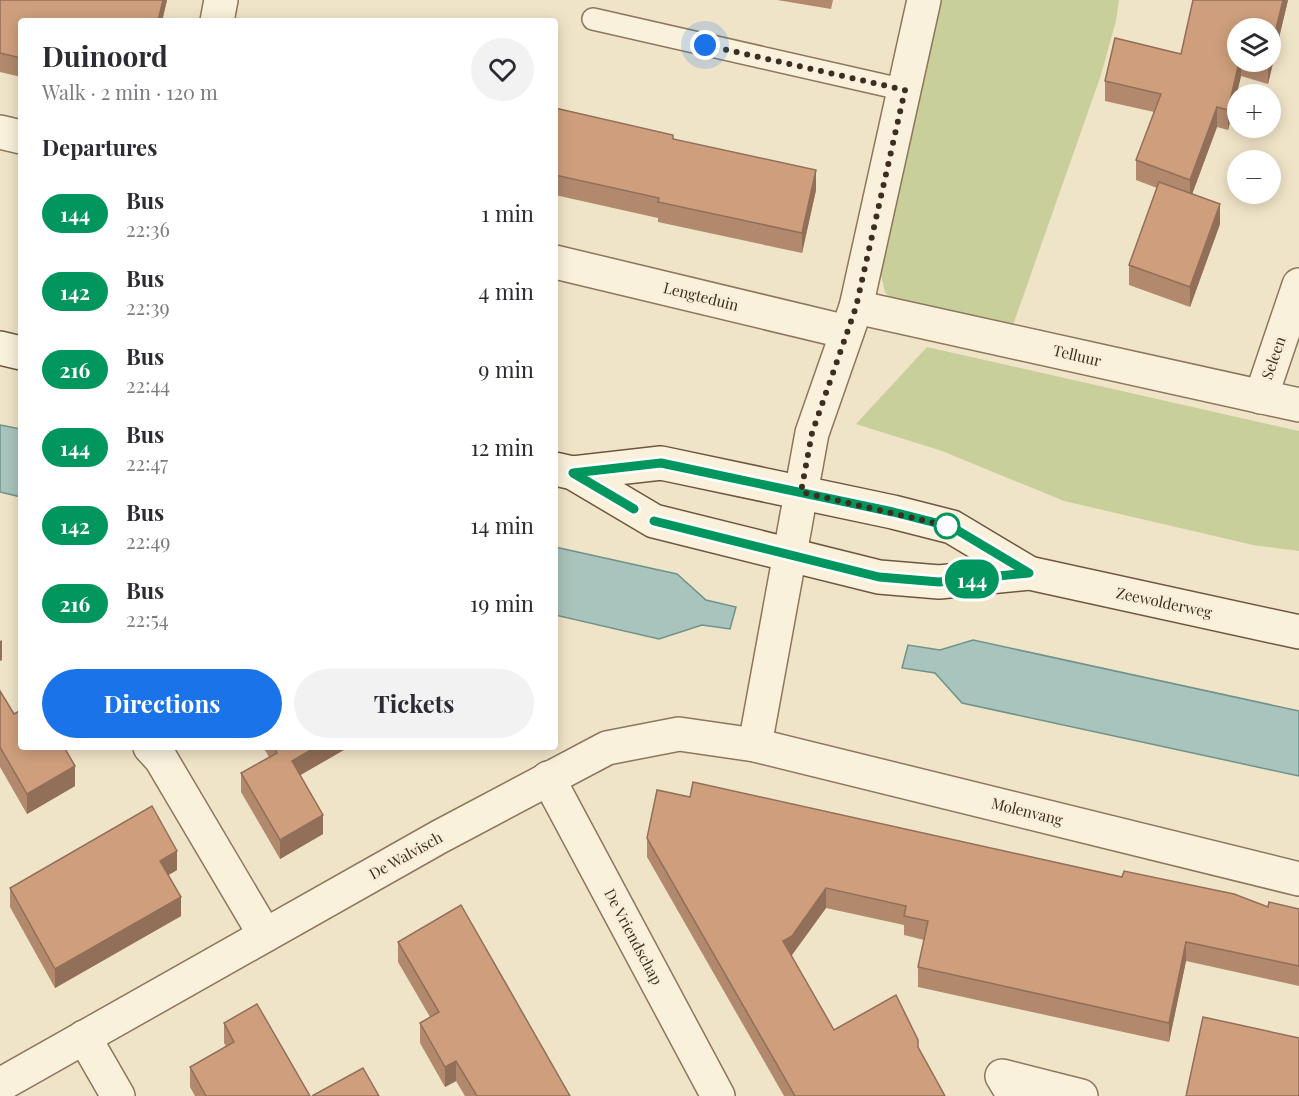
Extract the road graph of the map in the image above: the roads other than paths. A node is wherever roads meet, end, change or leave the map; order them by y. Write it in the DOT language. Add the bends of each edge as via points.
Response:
graph roads {
  1 [pos="221,0"];
  2 [pos="924,0"];
  3 [pos="218,18"];
  4 [pos="593,20"];
  5 [pos="905,90"];
  6 [pos="0,132"];
  7 [pos="18,136"];
  8 [pos="558,263"];
  9 [pos="1299,285"];
  10 [pos="852,320"];
  11 [pos="0,348"];
  12 [pos="18,352"];
  13 [pos="1261,397"];
  14 [pos="1299,405"];
  15 [pos="564,471"];
  16 [pos="801,492"];
  17 [pos="790,556"];
  18 [pos="1029,573"];
  19 [pos="1299,632"];
  20 [pos="755,745"];
  21 [pos="153,750"];
  22 [pos="548,778"];
  23 [pos="1299,879"];
  24 [pos="266,935"];
  25 [pos="84,1037"];
  26 [pos="0,1085"];
  27 [pos="118,1096"];
  28 [pos="718,1096"];
  29 [pos="1014,1096"];
  30 [pos="1080,1096"];
  1 -- 3 [label="street"];
  2 -- 5 [label="street"];
  4 -- 5 [label="lane"];
  5 -- 10 [label="street"];
  6 -- 7 [label="street"];
  8 -- 10 [label="street, Lengteduin"];
  9 -- 13 [label="street, Seleen"];
  10 -- 13 [label="street, Telluur"];
  10 -- 16 [label="street" via="812,433"];
  11 -- 12 [label="street"];
  13 -- 14 [label="street, Telluur"];
  15 -- 16 [label="street, Zeewolderweg" via="661,463"];
  15 -- 17 [label="street, Zeewolderweg" via="654,521"];
  16 -- 17 [label="street"];
  16 -- 18 [label="street, Zeewolderweg" via="952,527"];
  17 -- 18 [label="street, Zeewolderweg" via="879,577 939,582"];
  17 -- 20 [label="street"];
  18 -- 19 [label="street, Zeewolderweg"];
  20 -- 22 [label="street, Molenvang" via="679,734 607,748"];
  20 -- 23 [label="street, Molenvang"];
  21 -- 24 [label="street"];
  22 -- 24 [label="street, De Walvisch"];
  22 -- 28 [label="street, De Vriendschap"];
  24 -- 25 [label="street, De Walvisch"];
  25 -- 26 [label="street, De Walvisch"];
  25 -- 27 [label="street"];
  29 -- 30 [label="street" via="1002,1076"];
}
